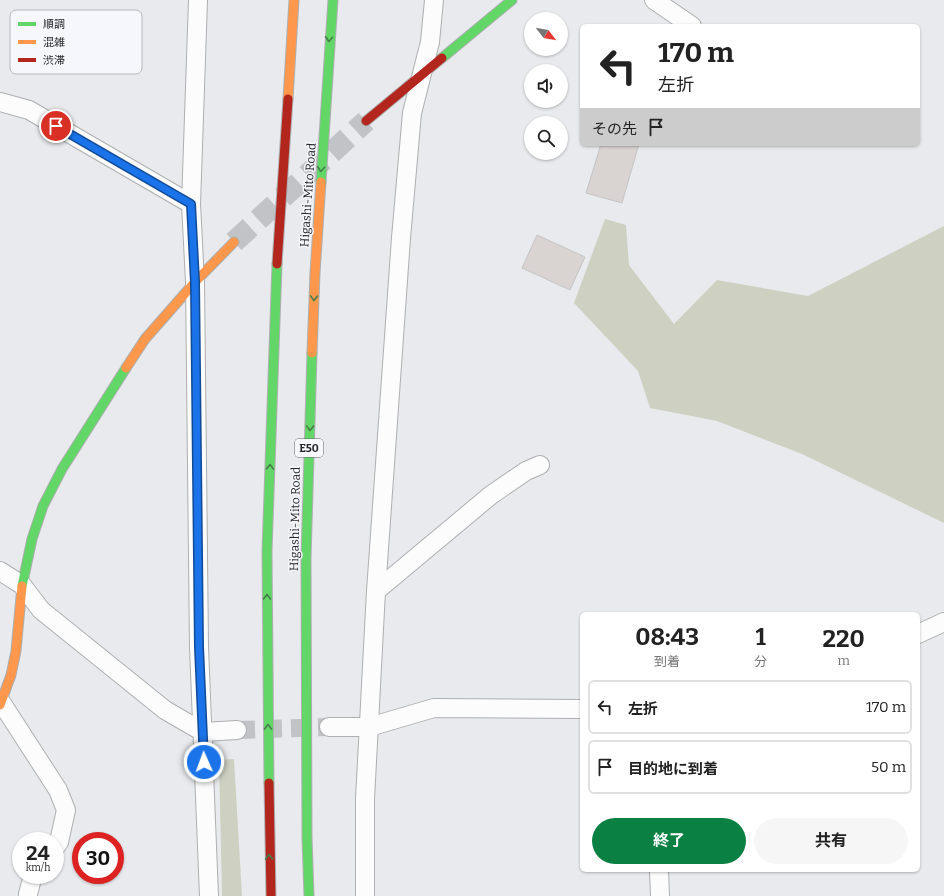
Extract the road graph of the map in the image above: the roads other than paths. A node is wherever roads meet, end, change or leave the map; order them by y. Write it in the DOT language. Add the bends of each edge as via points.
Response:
graph roads {
  1 [pos="198,0"];
  2 [pos="294,0"];
  3 [pos="333,0"];
  4 [pos="434,0"];
  5 [pos="512,0"];
  6 [pos="654,0"];
  7 [pos="689,24"];
  8 [pos="422,74"];
  9 [pos="0,102"];
  10 [pos="366,121"];
  11 [pos="191,204"];
  12 [pos="234,242"];
  13 [pos="195,282"];
  14 [pos="540,465"];
  15 [pos="0,571"];
  16 [pos="22,585"];
  17 [pos="376,591"];
  18 [pos="944,622"];
  19 [pos="920,633"];
  20 [pos="1,704"];
  21 [pos="580,709"];
  22 [pos="330,727"];
  23 [pos="369,727"];
  24 [pos="237,730"];
  25 [pos="203,732"];
  26 [pos="62,832"];
  27 [pos="659,872"];
  28 [pos="31,884"];
  29 [pos="28,896"];
  30 [pos="209,896"];
  31 [pos="271,896"];
  32 [pos="309,896"];
  33 [pos="365,896"];
  34 [pos="660,896"];
  1 -- 11 [label="street"];
  31 -- 2 [label="main road, one-way" via="268,832 267,551 277,272"];
  3 -- 32 [label="main road, Higashi-Mito Road / E50, one-way" via="315,273 306,559"];
  4 -- 8 [label="street" via="430,42"];
  5 -- 8 [label="main road"];
  6 -- 7 [label="street"];
  8 -- 10 [label="main road"];
  8 -- 17 [label="street" via="412,113 401,230"];
  9 -- 11 [label="street" via="29,110"];
  11 -- 13 [label="street"];
  12 -- 13 [label="main road"];
  13 -- 16 [label="main road" via="145,339 62,468 43,506 32,539"];
  13 -- 25 [label="street" via="199,647"];
  14 -- 17 [label="street" via="526,471 491,495"];
  15 -- 16 [label="street"];
  16 -- 20 [label="main road" via="12,675"];
  16 -- 25 [label="street" via="41,610 165,710"];
  17 -- 23 [label="street"];
  18 -- 19 [label="street"];
  20 -- 26 [label="street" via="58,790 66,810"];
  21 -- 23 [label="street" via="434,708"];
  22 -- 23 [label="street"];
  23 -- 33 [label="street" via="365,800"];
  24 -- 25 [label="street"];
  25 -- 30 [label="street"];
  27 -- 34 [label="street"];
  28 -- 29 [label="street"];
}
